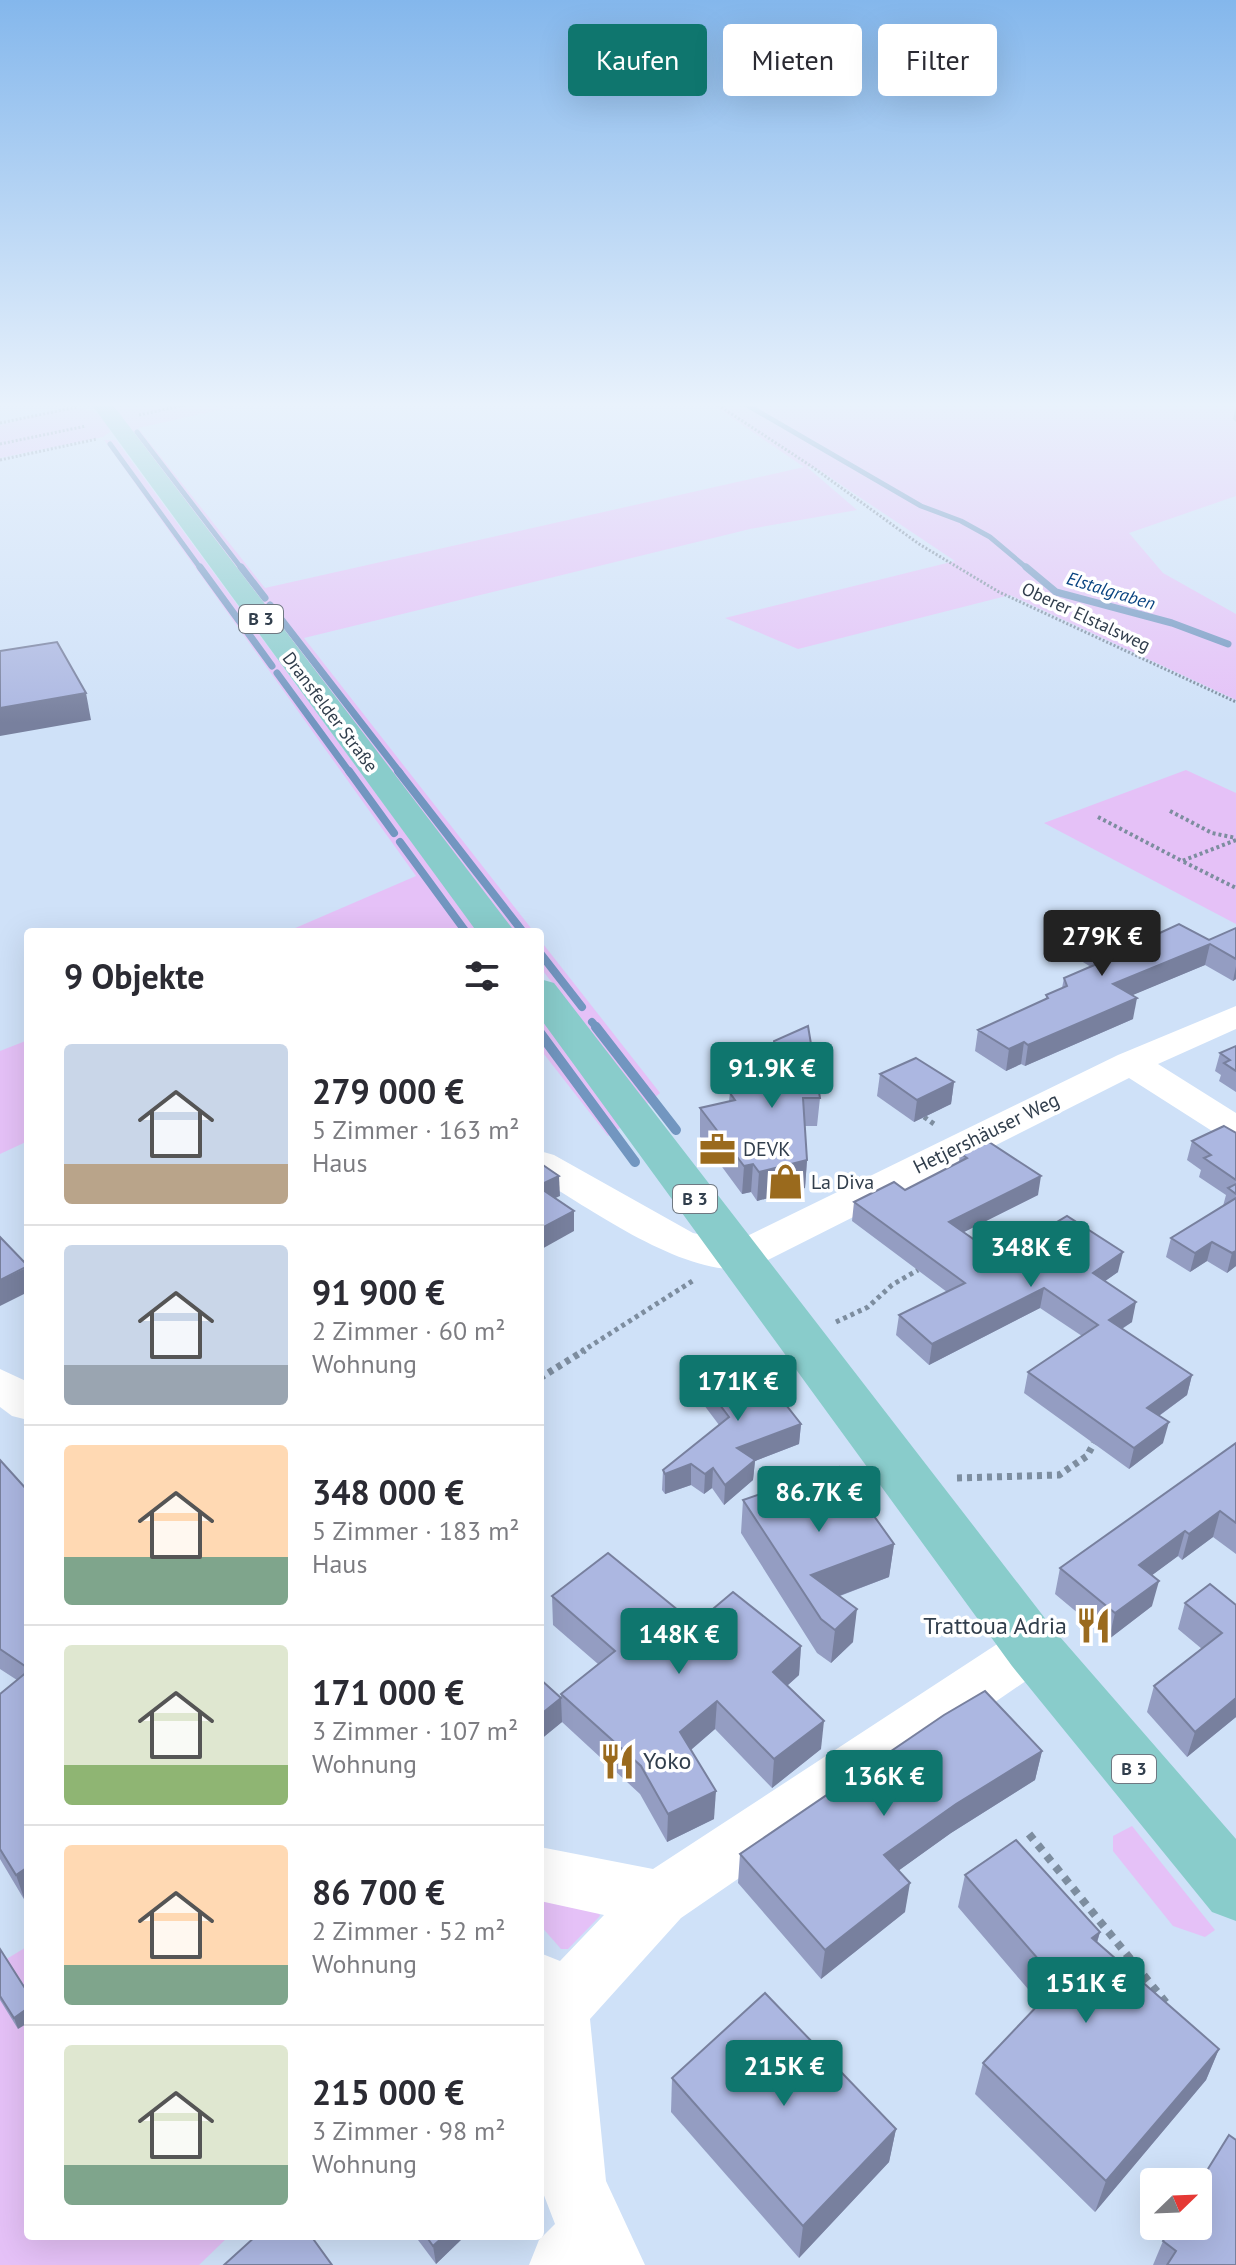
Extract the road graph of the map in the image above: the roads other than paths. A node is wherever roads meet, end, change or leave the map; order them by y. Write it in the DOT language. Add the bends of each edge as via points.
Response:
graph roads {
  1 [pos="181,511"];
  2 [pos="493,928"];
  3 [pos="544,996"];
  4 [pos="1236,1016"];
  5 [pos="1131,1063"];
  6 [pos="1236,1130"];
  7 [pos="544,1165"];
  8 [pos="739,1257"];
  9 [pos="0,1385"];
  10 [pos="24,1401"];
  11 [pos="1033,1648"];
  12 [pos="544,1875"];
  13 [pos="1236,1889"];
  14 [pos="660,1898"];
  15 [pos="549,1996"];
  16 [pos="589,2255"];
  1 -- 2 [label="main road, Dransfelder Straße / B 3"];
  3 -- 8 [label="main road, B 3"];
  4 -- 5 [label="street, Hetjershäuser Weg"];
  5 -- 6 [label="street"];
  5 -- 8 [label="street, Hetjershäuser Weg"];
  7 -- 8 [label="street" via="681,1244"];
  8 -- 11 [label="main road, B 3"];
  9 -- 10 [label="street"];
  11 -- 13 [label="main road, B 3"];
  11 -- 14 [label="street"];
  12 -- 14 [label="street"];
  14 -- 15 [label="street"];
  15 -- 16 [label="street" via="572,2181"];
}
